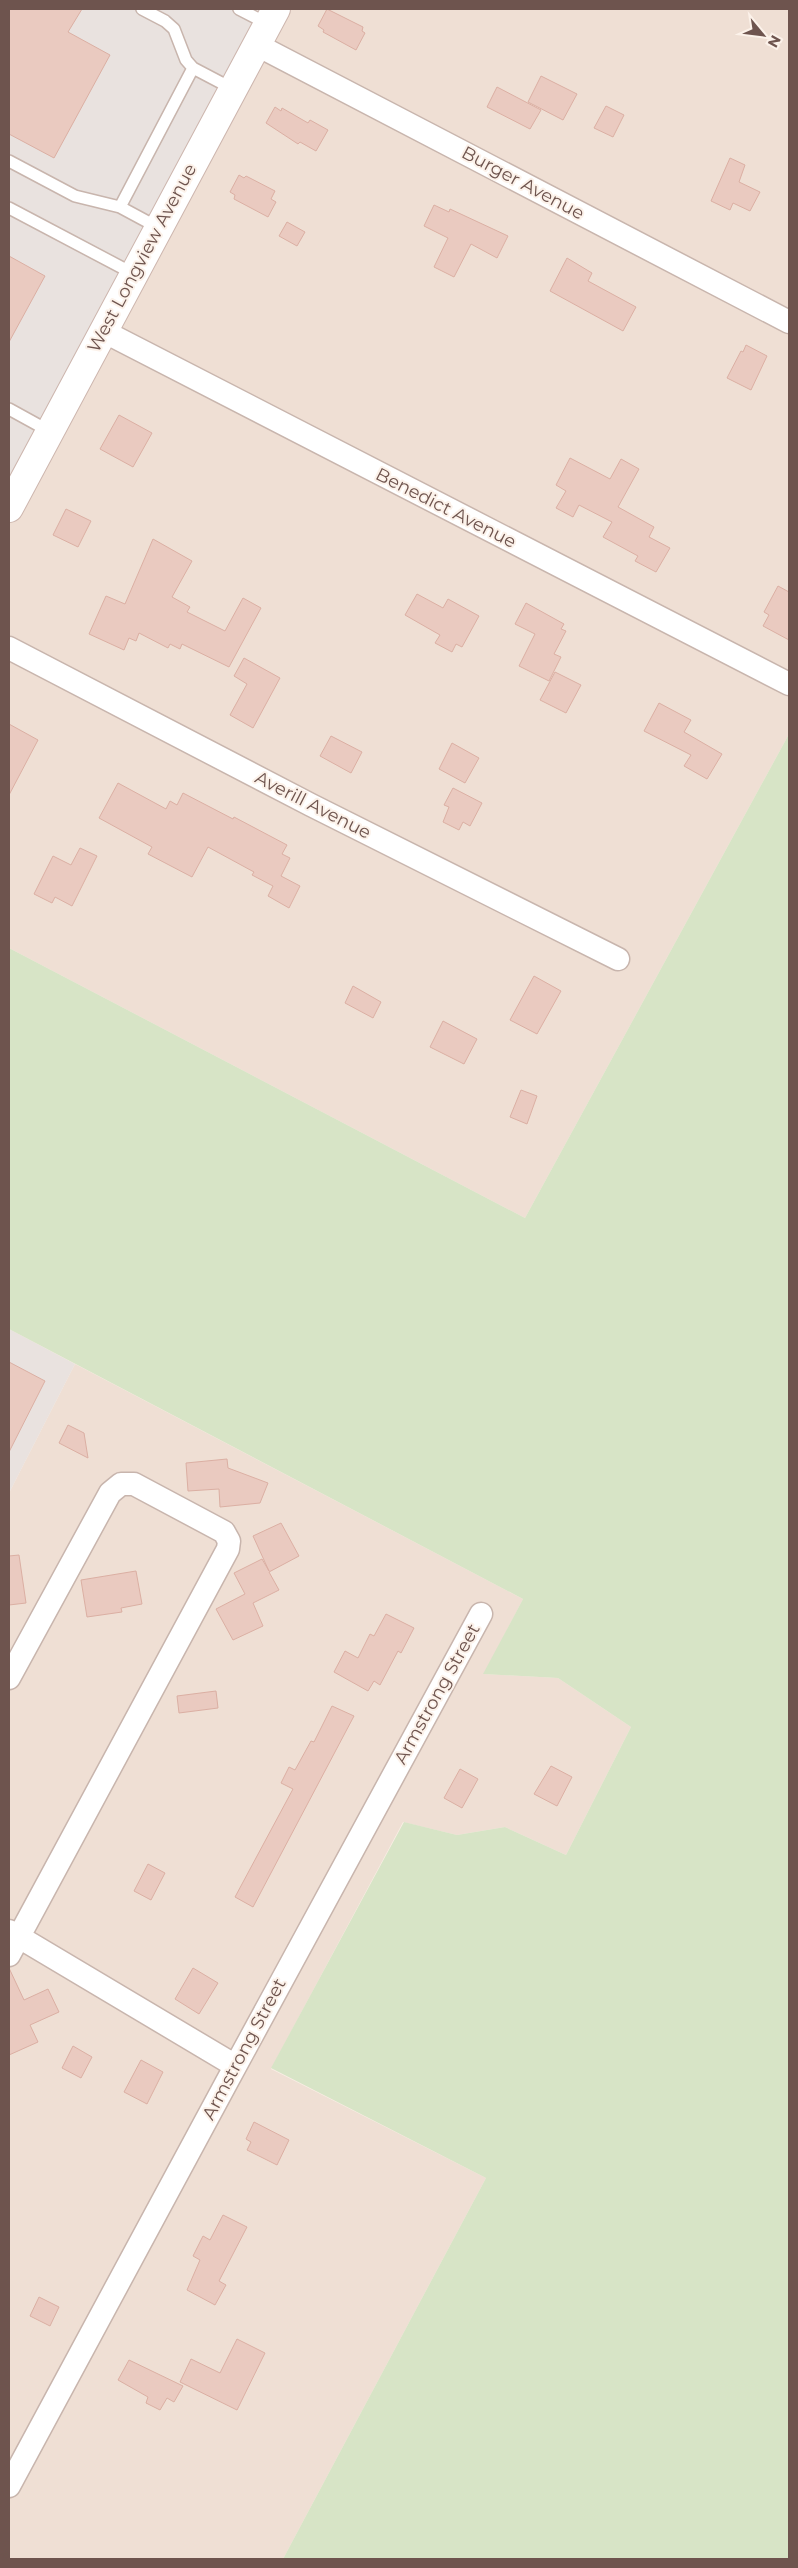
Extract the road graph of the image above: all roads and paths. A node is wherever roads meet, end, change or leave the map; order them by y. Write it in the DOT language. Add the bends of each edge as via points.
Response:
graph roads {
  1 [pos="142,9"];
  2 [pos="239,9"];
  3 [pos="267,26"];
  4 [pos="193,68"];
  5 [pos="233,89"];
  6 [pos="9,161"];
  7 [pos="120,207"];
  8 [pos="9,208"];
  9 [pos="158,228"];
  10 [pos="134,274"];
  11 [pos="789,322"];
  12 [pos="103,331"];
  13 [pos="9,409"];
  14 [pos="49,431"];
  15 [pos="9,508"];
  16 [pos="9,648"];
  17 [pos="789,684"];
  18 [pos="618,959"];
  19 [pos="481,1614"];
  20 [pos="9,1678"];
  21 [pos="12,1941"];
  22 [pos="234,2065"];
  23 [pos="9,2486"];
  1 -- 4 [label="lane" via="166,21 174,29 186,60"];
  2 -- 3 [label="lane"];
  3 -- 5 [label="street, West Longview Avenue"];
  3 -- 11 [label="street, Burger Avenue"];
  4 -- 5 [label="lane"];
  4 -- 7 [label="lane"];
  5 -- 9 [label="street, West Longview Avenue"];
  6 -- 7 [label="lane" via="74,196"];
  7 -- 9 [label="lane"];
  8 -- 10 [label="lane"];
  9 -- 10 [label="street, West Longview Avenue"];
  10 -- 12 [label="street, West Longview Avenue"];
  12 -- 14 [label="street, West Longview Avenue"];
  12 -- 17 [label="street, Benedict Avenue"];
  13 -- 14 [label="lane"];
  14 -- 15 [label="street, West Longview Avenue"];
  16 -- 18 [label="street, Averill Avenue"];
  19 -- 22 [label="street, Armstrong Street"];
  20 -- 21 [label="street" via="110,1493 121,1484 134,1484 224,1532 229,1540 228,1549"];
  21 -- 22 [label="street"];
  22 -- 23 [label="street, Armstrong Street" via="169,2192"];
}
